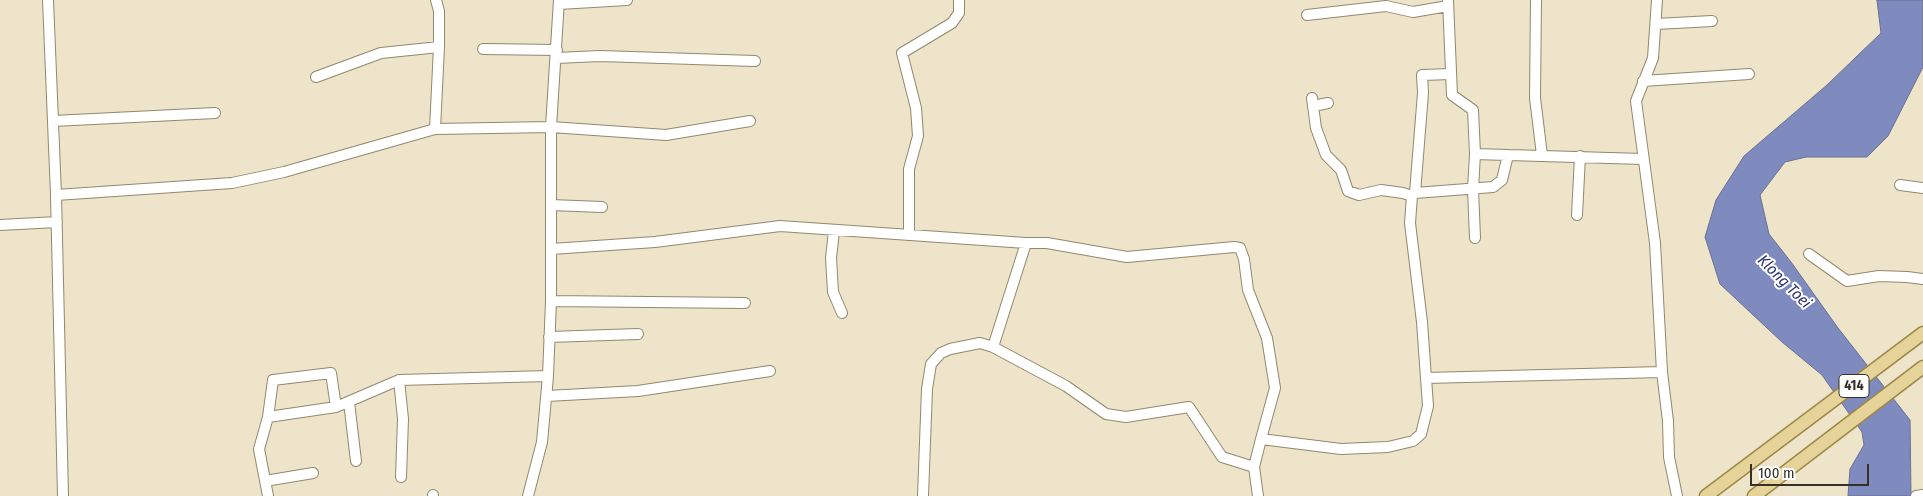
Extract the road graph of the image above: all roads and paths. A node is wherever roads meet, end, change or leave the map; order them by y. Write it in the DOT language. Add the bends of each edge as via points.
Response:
graph roads {
  1 [pos="48,0"];
  2 [pos="436,0"];
  3 [pos="627,0"];
  4 [pos="959,0"];
  5 [pos="1536,0"];
  6 [pos="1656,0"];
  7 [pos="559,2"];
  8 [pos="1448,3"];
  9 [pos="1307,16"];
  10 [pos="1712,21"];
  11 [pos="1656,24"];
  12 [pos="439,47"];
  13 [pos="483,50"];
  14 [pos="556,54"];
  15 [pos="755,61"];
  16 [pos="1451,74"];
  17 [pos="1749,74"];
  18 [pos="316,77"];
  19 [pos="1643,81"];
  20 [pos="1328,103"];
  21 [pos="214,113"];
  22 [pos="53,121"];
  23 [pos="750,121"];
  24 [pos="551,127"];
  25 [pos="435,130"];
  26 [pos="1475,154"];
  27 [pos="1508,155"];
  28 [pos="1542,155"];
  29 [pos="1580,156"];
  30 [pos="1643,159"];
  31 [pos="1900,185"];
  32 [pos="1923,188"];
  33 [pos="1473,189"];
  34 [pos="1414,194"];
  35 [pos="56,195"];
  36 [pos="551,204"];
  37 [pos="602,207"];
  38 [pos="1577,215"];
  39 [pos="57,222"];
  40 [pos="0,225"];
  41 [pos="834,230"];
  42 [pos="909,233"];
  43 [pos="1475,238"];
  44 [pos="1026,243"];
  45 [pos="551,249"];
  46 [pos="1809,254"];
  47 [pos="1923,279"];
  48 [pos="551,301"];
  49 [pos="745,303"];
  50 [pos="842,313"];
  51 [pos="1923,333"];
  52 [pos="638,334"];
  53 [pos="549,337"];
  54 [pos="993,347"];
  55 [pos="1923,367"];
  56 [pos="770,371"];
  57 [pos="1662,372"];
  58 [pos="548,376"];
  59 [pos="1426,378"];
  60 [pos="399,380"];
  61 [pos="547,396"];
  62 [pos="349,402"];
  63 [pos="336,408"];
  64 [pos="268,418"];
  65 [pos="1261,439"];
  66 [pos="356,461"];
  67 [pos="1254,467"];
  68 [pos="312,473"];
  69 [pos="401,477"];
  70 [pos="265,481"];
  71 [pos="1923,495"];
  72 [pos="63,496"];
  73 [pos="268,496"];
  74 [pos="528,496"];
  75 [pos="922,496"];
  76 [pos="1258,496"];
  77 [pos="1677,496"];
  78 [pos="1706,496"];
  79 [pos="1754,496"];
  80 [pos="1916,496"];
  1 -- 22 [label="street"];
  2 -- 12 [label="street"];
  3 -- 7 [label="street"];
  4 -- 42 [label="street" via="959,13 952,23 902,53 916,108 918,136 909,169"];
  5 -- 28 [label="street" via="1535,98"];
  6 -- 11 [label="street"];
  7 -- 14 [label="street"];
  8 -- 9 [label="street" via="1413,12 1386,6"];
  8 -- 16 [label="street"];
  10 -- 11 [label="street"];
  11 -- 19 [label="street" via="1653,58"];
  12 -- 18 [label="street" via="382,53"];
  12 -- 25 [label="street"];
  13 -- 14 [label="street"];
  14 -- 15 [label="street"];
  14 -- 24 [label="street"];
  16 -- 26 [label="street" via="1452,95 1473,110"];
  16 -- 34 [label="street" via="1422,75"];
  17 -- 19 [label="street"];
  19 -- 30 [label="street" via="1636,101"];
  20 -- 34 [label="street" via="1312,102 1316,128 1326,155 1341,170 1348,191 1359,195 1381,190"];
  21 -- 22 [label="street"];
  22 -- 35 [label="street"];
  23 -- 24 [label="street" via="666,135"];
  24 -- 25 [label="street"];
  24 -- 36 [label="street"];
  25 -- 35 [label="street" via="232,183"];
  26 -- 27 [label="street"];
  26 -- 33 [label="street"];
  27 -- 28 [label="street"];
  27 -- 33 [label="street" via="1502,180 1493,186"];
  28 -- 29 [label="street"];
  29 -- 30 [label="street"];
  29 -- 38 [label="street"];
  30 -- 57 [label="street" via="1655,243"];
  31 -- 32 [label="street"];
  33 -- 34 [label="street"];
  33 -- 43 [label="street"];
  34 -- 59 [label="street" via="1410,223"];
  35 -- 39 [label="street"];
  36 -- 37 [label="street"];
  36 -- 45 [label="street"];
  39 -- 40 [label="street"];
  39 -- 72 [label="street"];
  41 -- 42 [label="street"];
  41 -- 45 [label="street" via="780,226 655,242"];
  41 -- 50 [label="street" via="831,258 833,292"];
  42 -- 44 [label="street"];
  44 -- 54 [label="street"];
  44 -- 65 [label="street" via="1047,243 1127,257 1240,248 1248,290 1267,338 1275,388"];
  45 -- 48 [label="street"];
  46 -- 47 [label="street" via="1847,281 1879,276"];
  48 -- 49 [label="street"];
  48 -- 53 [label="street"];
  51 -- 78 [label="main road, 414"];
  52 -- 53 [label="street"];
  53 -- 58 [label="street"];
  54 -- 67 [label="street" via="1066,386 1106,414 1126,417 1189,407 1222,457"];
  54 -- 75 [label="street" via="980,343 950,349 941,353 932,364 927,389"];
  55 -- 79 [label="main road, 414"];
  56 -- 61 [label="street" via="638,390"];
  57 -- 59 [label="street"];
  57 -- 77 [label="street" via="1669,457"];
  58 -- 60 [label="street"];
  58 -- 61 [label="street"];
  59 -- 65 [label="street" via="1428,406 1421,434 1413,441 1388,447 1341,449"];
  60 -- 62 [label="street"];
  60 -- 69 [label="street" via="404,419"];
  61 -- 74 [label="street" via="542,442"];
  62 -- 63 [label="street"];
  62 -- 66 [label="street"];
  63 -- 64 [label="street"];
  63 -- 64 [label="street" via="332,373 273,380"];
  64 -- 70 [label="street" via="259,449"];
  65 -- 67 [label="street"];
  67 -- 76 [label="street"];
  68 -- 70 [label="street"];
  70 -- 73 [label="street"];
  71 -- 80 [label="street"];
}
